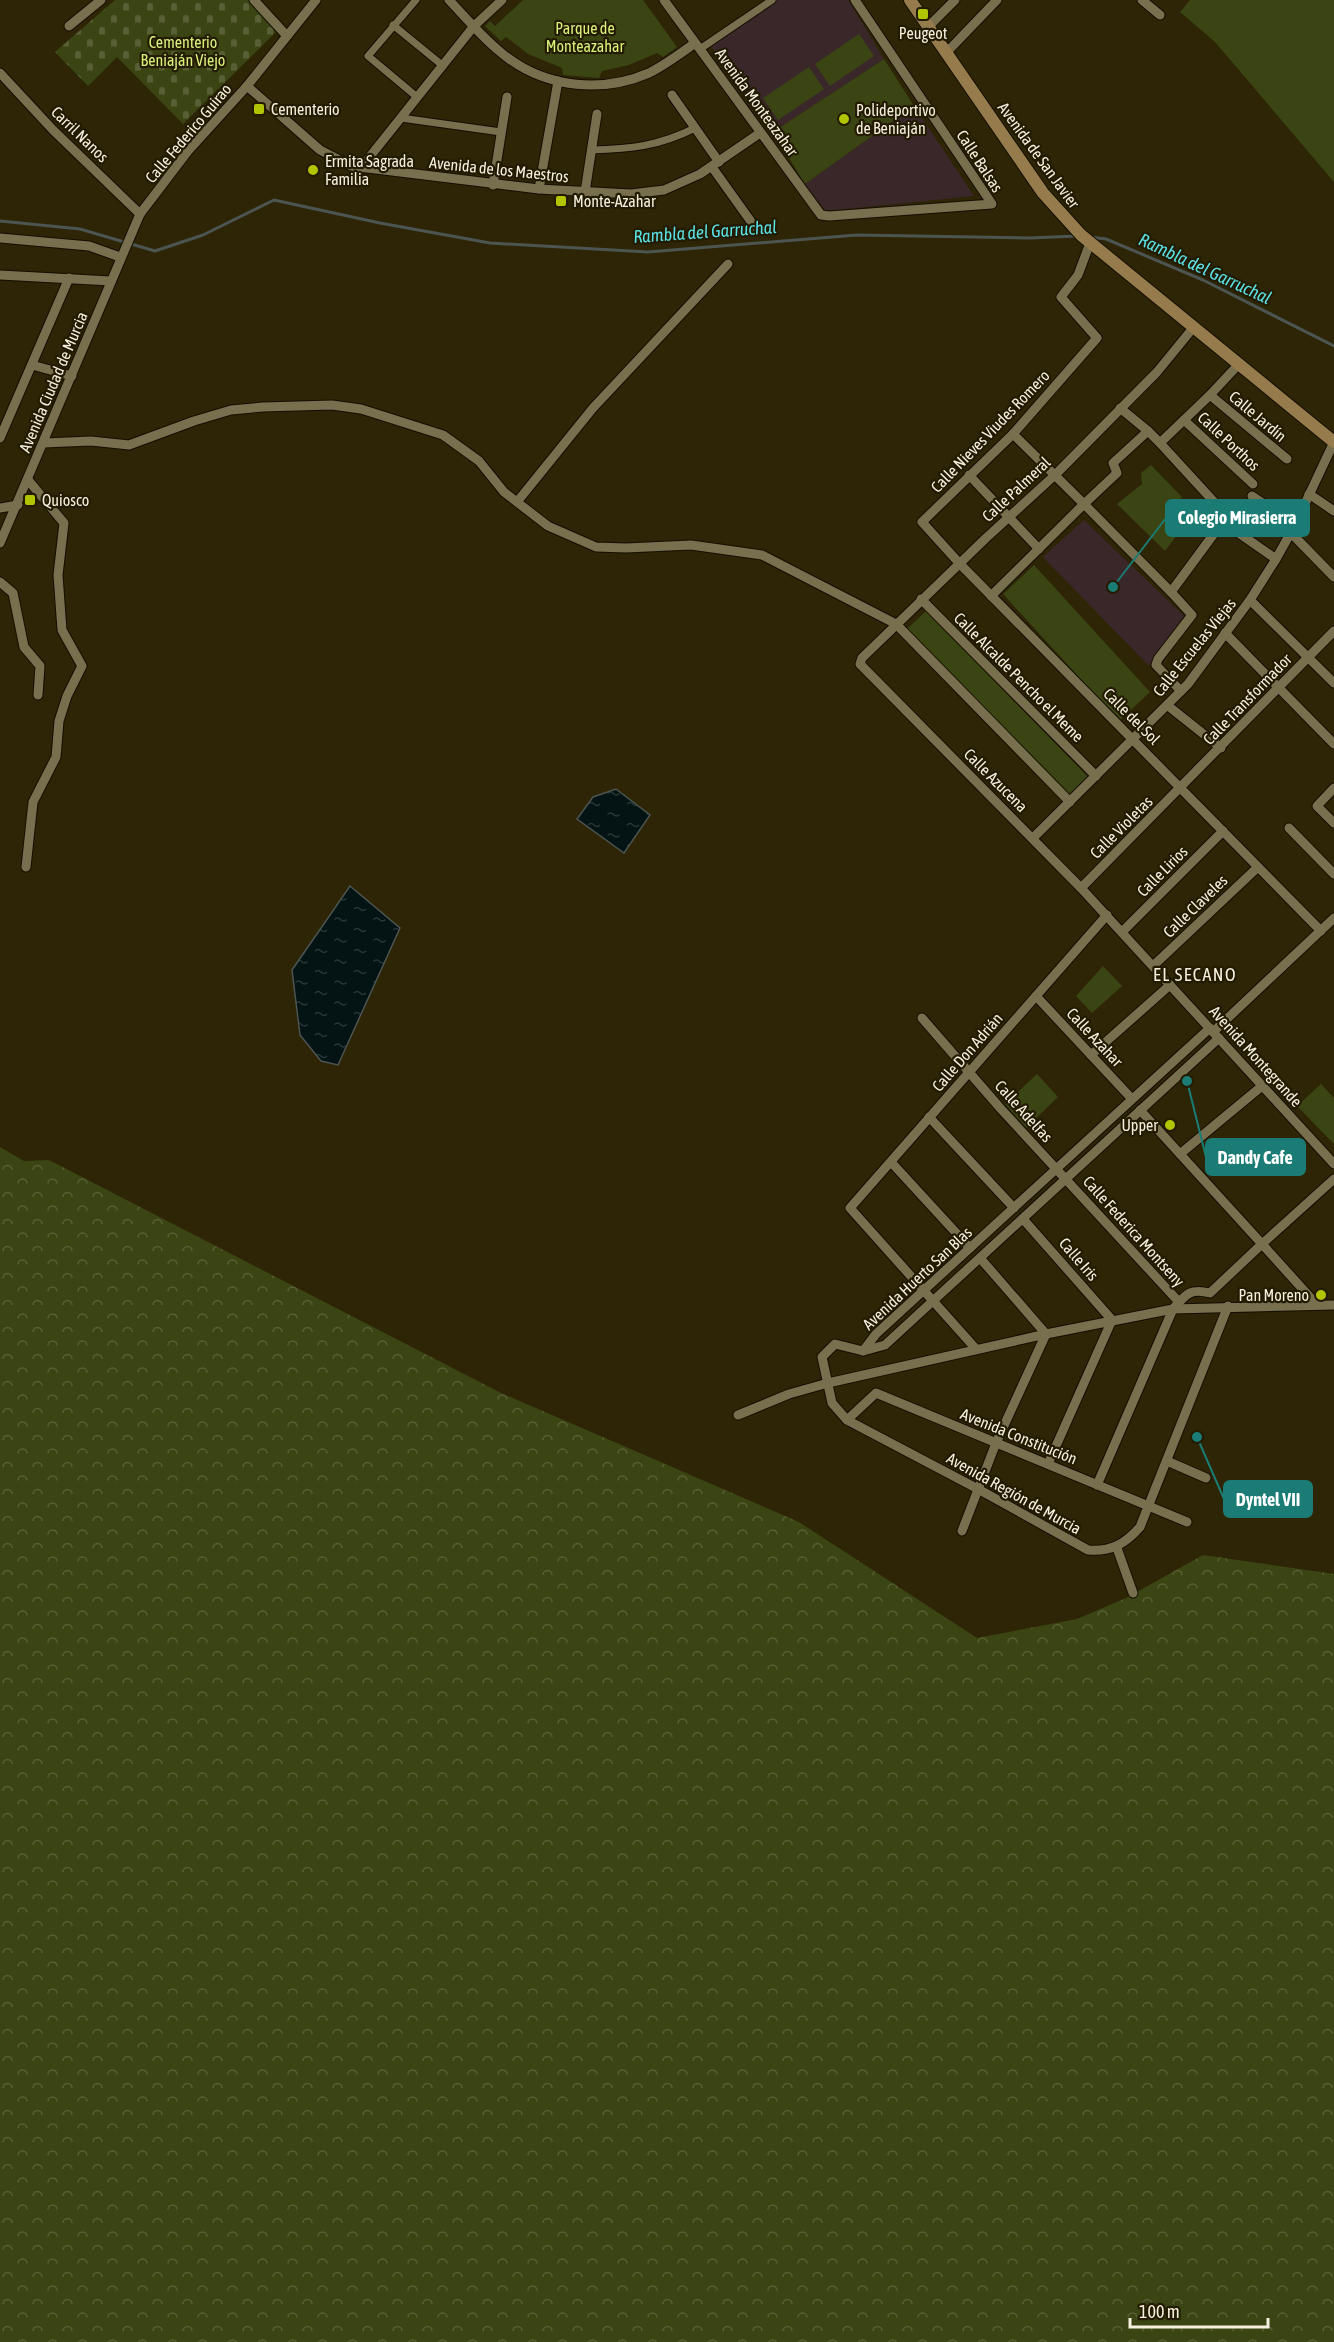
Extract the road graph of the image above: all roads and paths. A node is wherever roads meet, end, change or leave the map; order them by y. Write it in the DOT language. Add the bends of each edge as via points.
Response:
graph roads {
  1 [pos="101,0"];
  2 [pos="254,0"];
  3 [pos="416,0"];
  4 [pos="449,0"];
  5 [pos="502,0"];
  6 [pos="664,0"];
  7 [pos="772,0"];
  8 [pos="855,0"];
  9 [pos="910,0"];
  10 [pos="955,0"];
  11 [pos="997,0"];
  12 [pos="1142,0"];
  13 [pos="309,3"];
  14 [pos="1160,15"];
  15 [pos="393,25"];
  16 [pos="69,26"];
  17 [pos="474,26"];
  18 [pos="928,27"];
  19 [pos="287,36"];
  20 [pos="697,46"];
  21 [pos="946,53"];
  22 [pos="442,65"];
  23 [pos="0,73"];
  24 [pos="558,81"];
  25 [pos="247,86"];
  26 [pos="672,95"];
  27 [pos="417,97"];
  28 [pos="507,97"];
  29 [pos="597,114"];
  30 [pos="401,118"];
  31 [pos="695,128"];
  32 [pos="501,132"];
  33 [pos="760,133"];
  34 [pos="591,150"];
  35 [pos="715,164"];
  36 [pos="360,168"];
  37 [pos="493,184"];
  38 [pos="539,189"];
  39 [pos="585,192"];
  40 [pos="140,214"];
  41 [pos="829,216"];
  42 [pos="757,230"];
  43 [pos="132,232"];
  44 [pos="0,238"];
  45 [pos="1090,243"];
  46 [pos="120,257"];
  47 [pos="728,264"];
  48 [pos="1,278"];
  49 [pos="69,278"];
  50 [pos="111,281"];
  51 [pos="1193,328"];
  52 [pos="32,365"];
  53 [pos="1238,365"];
  54 [pos="72,376"];
  55 [pos="1210,395"];
  56 [pos="1120,408"];
  57 [pos="1184,420"];
  58 [pos="1148,431"];
  59 [pos="1013,434"];
  60 [pos="0,438"];
  61 [pos="1334,442"];
  62 [pos="44,443"];
  63 [pos="1160,443"];
  64 [pos="1287,459"];
  65 [pos="969,475"];
  66 [pos="1055,475"];
  67 [pos="28,480"];
  68 [pos="1253,484"];
  69 [pos="1309,494"];
  70 [pos="1252,496"];
  71 [pos="517,502"];
  72 [pos="1084,504"];
  73 [pos="18,505"];
  74 [pos="0,508"];
  75 [pos="1334,511"];
  76 [pos="1008,517"];
  77 [pos="1225,519"];
  78 [pos="922,522"];
  79 [pos="1293,529"];
  80 [pos="0,543"];
  81 [pos="1039,549"];
  82 [pos="1276,559"];
  83 [pos="960,564"];
  84 [pos="1334,577"];
  85 [pos="0,582"];
  86 [pos="1170,592"];
  87 [pos="992,597"];
  88 [pos="921,599"];
  89 [pos="1250,600"];
  90 [pos="896,624"];
  91 [pos="1334,631"];
  92 [pos="1225,633"];
  93 [pos="1308,658"];
  94 [pos="863,668"];
  95 [pos="1334,682"];
  96 [pos="1279,688"];
  97 [pos="1181,691"];
  98 [pos="38,694"];
  99 [pos="1167,705"];
  100 [pos="1133,739"];
  101 [pos="1334,744"];
  102 [pos="1221,748"];
  103 [pos="1096,776"];
  104 [pos="1181,788"];
  105 [pos="1334,788"];
  106 [pos="1070,802"];
  107 [pos="1334,823"];
  108 [pos="1289,828"];
  109 [pos="1223,831"];
  110 [pos="1033,838"];
  111 [pos="26,867"];
  112 [pos="1258,867"];
  113 [pos="1334,874"];
  114 [pos="1082,888"];
  115 [pos="1107,915"];
  116 [pos="1334,918"];
  117 [pos="1321,931"];
  118 [pos="1122,932"];
  119 [pos="1153,966"];
  120 [pos="1170,985"];
  121 [pos="1036,996"];
  122 [pos="922,1018"];
  123 [pos="1214,1033"];
  124 [pos="1091,1055"];
  125 [pos="969,1072"];
  126 [pos="1262,1086"];
  127 [pos="1132,1099"];
  128 [pos="1140,1110"];
  129 [pos="929,1117"];
  130 [pos="1180,1154"];
  131 [pos="891,1162"];
  132 [pos="1334,1164"];
  133 [pos="1057,1169"];
  134 [pos="1066,1179"];
  135 [pos="1334,1179"];
  136 [pos="1014,1208"];
  137 [pos="1023,1219"];
  138 [pos="1262,1244"];
  139 [pos="970,1248"];
  140 [pos="980,1258"];
  141 [pos="925,1290"];
  142 [pos="934,1300"];
  143 [pos="1317,1305"];
  144 [pos="1334,1305"];
  145 [pos="1176,1306"];
  146 [pos="1228,1306"];
  147 [pos="1112,1320"];
  148 [pos="1046,1334"];
  149 [pos="976,1349"];
  150 [pos="864,1351"];
  151 [pos="828,1383"];
  152 [pos="738,1415"];
  153 [pos="847,1420"];
  154 [pos="996,1443"];
  155 [pos="1167,1461"];
  156 [pos="1048,1464"];
  157 [pos="1206,1478"];
  158 [pos="1097,1485"];
  159 [pos="978,1489"];
  160 [pos="1149,1506"];
  161 [pos="1187,1522"];
  162 [pos="962,1532"];
  163 [pos="1117,1548"];
  164 [pos="1133,1593"];
  1 -- 16 [label="street"];
  2 -- 19 [label="street"];
  3 -- 15 [label="street"];
  4 -- 17 [label="street"];
  5 -- 17 [label="street"];
  6 -- 20 [label="street, Avenida Monteazahar"];
  7 -- 20 [label="street"];
  8 -- 41 [label="street, Calle Balsas" via="992,204"];
  9 -- 18 [label="main road, Avenida de San Javier"];
  10 -- 18 [label="street"];
  11 -- 21 [label="street"];
  12 -- 14 [label="street"];
  13 -- 19 [label="street, Calle Federico Guirao"];
  15 -- 22 [label="street"];
  15 -- 27 [label="street" via="368,56"];
  17 -- 22 [label="street"];
  17 -- 24 [label="street" via="509,59"];
  18 -- 21 [label="main road, Avenida de San Javier"];
  19 -- 25 [label="street, Calle Federico Guirao"];
  20 -- 24 [label="street" via="624,81 598,85"];
  20 -- 33 [label="street, Avenida Monteazahar"];
  21 -- 45 [label="main road, Avenida de San Javier" via="1043,193"];
  22 -- 27 [label="street"];
  23 -- 40 [label="street, Carril Nanos" via="52,130"];
  24 -- 38 [label="street"];
  25 -- 36 [label="street, Avenida de los Maestros" via="320,150"];
  25 -- 40 [label="street, Calle Federico Guirao" via="188,151"];
  26 -- 31 [label="street"];
  27 -- 30 [label="street"];
  28 -- 32 [label="street"];
  29 -- 34 [label="street"];
  30 -- 32 [label="street"];
  30 -- 36 [label="street"];
  31 -- 34 [label="street" via="652,146"];
  31 -- 35 [label="street"];
  32 -- 37 [label="street"];
  33 -- 35 [label="street, Avenida de los Maestros"];
  33 -- 41 [label="street, Avenida Monteazahar" via="818,212"];
  34 -- 39 [label="street"];
  35 -- 39 [label="street, Avenida de los Maestros" via="682,184 653,192"];
  35 -- 42 [label="street"];
  36 -- 37 [label="street, Avenida de los Maestros"];
  37 -- 38 [label="street, Avenida de los Maestros"];
  38 -- 39 [label="street, Avenida de los Maestros"];
  40 -- 43 [label="street, Calle Federico Guirao"];
  43 -- 46 [label="street, Avenida Ciudad de Murcia"];
  44 -- 46 [label="street" via="89,246"];
  45 -- 51 [label="main road, Avenida de San Javier"];
  45 -- 59 [label="street, Calle Nieves Viudes Romero" via="1078,276 1061,297 1097,338"];
  46 -- 50 [label="street, Avenida Ciudad de Murcia"];
  47 -- 71 [label="street" via="593,408"];
  48 -- 49 [label="street"];
  49 -- 50 [label="street"];
  49 -- 52 [label="street"];
  50 -- 54 [label="street, Avenida Ciudad de Murcia"];
  51 -- 53 [label="main road, Avenida de San Javier"];
  51 -- 56 [label="street, Calle Palmeral"];
  52 -- 54 [label="street"];
  52 -- 60 [label="street"];
  53 -- 55 [label="street"];
  53 -- 61 [label="main road, Avenida de San Javier"];
  54 -- 62 [label="street, Avenida Ciudad de Murcia"];
  55 -- 57 [label="street"];
  55 -- 64 [label="street, Calle Jardín"];
  56 -- 58 [label="street"];
  56 -- 66 [label="street, Calle Palmeral"];
  57 -- 63 [label="street"];
  57 -- 68 [label="street, Calle Porthos"];
  58 -- 63 [label="street"];
  58 -- 72 [label="street" via="1113,464 1117,473"];
  59 -- 65 [label="street, Calle Nieves Viudes Romero"];
  59 -- 66 [label="street"];
  61 -- 69 [label="street, Calle Escuelas Viejas"];
  62 -- 67 [label="street, Avenida Ciudad de Murcia"];
  62 -- 71 [label="street" via="91,441 129,445 231,410 332,405 361,409 443,435 479,461"];
  63 -- 77 [label="street"];
  65 -- 76 [label="street"];
  65 -- 78 [label="street, Calle Nieves Viudes Romero"];
  66 -- 72 [label="street"];
  66 -- 76 [label="street, Calle Palmeral"];
  67 -- 73 [label="street, Avenida Ciudad de Murcia"];
  67 -- 111 [label="street" via="64,523 58,575 62,630 82,666 59,721 56,757 33,802"];
  69 -- 75 [label="street"];
  69 -- 79 [label="street, Calle Escuelas Viejas"];
  70 -- 79 [label="street"];
  71 -- 90 [label="street" via="548,526 596,547 691,545 762,555"];
  72 -- 81 [label="street"];
  72 -- 86 [label="street"];
  73 -- 74 [label="street"];
  73 -- 80 [label="street, Avenida Ciudad de Murcia"];
  76 -- 81 [label="street"];
  76 -- 83 [label="street, Calle Palmeral"];
  77 -- 82 [label="street"];
  77 -- 86 [label="street"];
  78 -- 83 [label="street, Calle del Sol"];
  79 -- 82 [label="street, Calle Escuelas Viejas"];
  79 -- 84 [label="street"];
  81 -- 87 [label="street"];
  82 -- 89 [label="street, Calle Escuelas Viejas"];
  83 -- 87 [label="street, Calle del Sol"];
  83 -- 88 [label="street, Calle Palmeral"];
  85 -- 98 [label="street" via="13,593 24,647 40,666"];
  86 -- 97 [label="street" via="1191,615 1156,665"];
  87 -- 100 [label="street, Calle del Sol"];
  88 -- 90 [label="street, Calle Palmeral"];
  88 -- 103 [label="street, Calle Alcalde Pencho el Meme"];
  89 -- 92 [label="street, Calle Escuelas Viejas"];
  89 -- 93 [label="street"];
  90 -- 94 [label="street, Calle Palmeral" via="862,658"];
  90 -- 106 [label="street"];
  91 -- 93 [label="street, Calle Transformador"];
  92 -- 96 [label="street"];
  92 -- 97 [label="street, Calle Escuelas Viejas"];
  93 -- 95 [label="street"];
  93 -- 96 [label="street, Calle Transformador"];
  94 -- 110 [label="street, Calle Azucena"];
  96 -- 101 [label="street"];
  96 -- 102 [label="street, Calle Transformador"];
  97 -- 99 [label="street, Calle Escuelas Viejas"];
  99 -- 100 [label="street, Calle Escuelas Viejas"];
  99 -- 102 [label="street"];
  100 -- 103 [label="street, Calle Escuelas Viejas"];
  100 -- 104 [label="street, Calle del Sol"];
  102 -- 104 [label="street, Calle Transformador"];
  103 -- 106 [label="street, Calle Escuelas Viejas"];
  104 -- 109 [label="street, Calle del Sol"];
  104 -- 114 [label="street, Calle Violetas"];
  105 -- 107 [label="street" via="1317,806"];
  106 -- 110 [label="street, Calle Escuelas Viejas"];
  108 -- 113 [label="street"];
  109 -- 112 [label="street, Calle del Sol"];
  109 -- 118 [label="street, Calle Lirios"];
  110 -- 114 [label="street, Calle Azucena"];
  112 -- 117 [label="street, Calle del Sol"];
  112 -- 119 [label="street, Calle Claveles"];
  114 -- 115 [label="street, Calle Azucena"];
  115 -- 118 [label="street, Avenida Montegrande"];
  115 -- 121 [label="street, Calle Don Adrián"];
  116 -- 117 [label="street, Avenida Huerto San Blas"];
  117 -- 123 [label="street, Avenida Huerto San Blas"];
  118 -- 119 [label="street, Avenida Montegrande"];
  119 -- 120 [label="street, Avenida Montegrande"];
  120 -- 123 [label="street, Avenida Montegrande"];
  120 -- 124 [label="street"];
  121 -- 124 [label="street, Calle Azahar"];
  121 -- 125 [label="street, Calle Don Adrián"];
  122 -- 125 [label="street, Calle Adelfas"];
  123 -- 126 [label="street, Avenida Montegrande"];
  123 -- 127 [label="street, Avenida Huerto San Blas"];
  123 -- 128 [label="street, Avenida Huerto San Blas"];
  124 -- 127 [label="street, Calle Azahar"];
  125 -- 129 [label="street, Calle Don Adrián"];
  125 -- 133 [label="street, Calle Adelfas"];
  126 -- 130 [label="street"];
  126 -- 132 [label="street, Avenida Montegrande"];
  127 -- 133 [label="street, Avenida Huerto San Blas"];
  128 -- 130 [label="street"];
  128 -- 134 [label="street, Avenida Huerto San Blas"];
  129 -- 131 [label="street, Calle Don Adrián"];
  129 -- 136 [label="street"];
  130 -- 138 [label="street"];
  131 -- 139 [label="street"];
  131 -- 141 [label="street, Calle Don Adrián" via="850,1208"];
  133 -- 134 [label="street, Calle Adelfas"];
  133 -- 136 [label="street, Avenida Huerto San Blas"];
  134 -- 137 [label="street, Avenida Huerto San Blas"];
  134 -- 145 [label="street, Calle Federica Montseny"];
  135 -- 138 [label="street"];
  136 -- 139 [label="street, Avenida Huerto San Blas"];
  137 -- 140 [label="street, Avenida Huerto San Blas"];
  137 -- 147 [label="street, Calle Iris"];
  138 -- 143 [label="street"];
  138 -- 145 [label="street" via="1210,1293 1188,1293"];
  139 -- 141 [label="street, Avenida Huerto San Blas"];
  140 -- 142 [label="street, Avenida Huerto San Blas"];
  140 -- 148 [label="street"];
  141 -- 142 [label="street"];
  141 -- 150 [label="street, Avenida Huerto San Blas" via="876,1334"];
  142 -- 149 [label="street"];
  142 -- 150 [label="street, Avenida Huerto San Blas" via="885,1345"];
  143 -- 144 [label="street"];
  143 -- 146 [label="street"];
  145 -- 146 [label="street"];
  145 -- 147 [label="street"];
  145 -- 158 [label="street"];
  146 -- 155 [label="street"];
  147 -- 148 [label="street"];
  147 -- 156 [label="street"];
  148 -- 149 [label="street"];
  148 -- 154 [label="street"];
  149 -- 151 [label="street"];
  150 -- 151 [label="street, Avenida Región de Murcia" via="835,1344 822,1358"];
  151 -- 152 [label="street"];
  151 -- 153 [label="street, Avenida Región de Murcia" via="832,1402"];
  153 -- 154 [label="street, Avenida Constitución" via="876,1393"];
  153 -- 159 [label="street, Avenida Región de Murcia"];
  154 -- 156 [label="street, Avenida Constitución"];
  154 -- 159 [label="street"];
  155 -- 157 [label="street"];
  155 -- 160 [label="street"];
  156 -- 158 [label="street, Avenida Constitución"];
  158 -- 160 [label="street, Avenida Constitución"];
  159 -- 162 [label="street"];
  159 -- 163 [label="street, Avenida Región de Murcia" via="1088,1550"];
  160 -- 161 [label="street, Avenida Constitución"];
  160 -- 163 [label="street" via="1140,1527"];
  163 -- 164 [label="street"];
}
